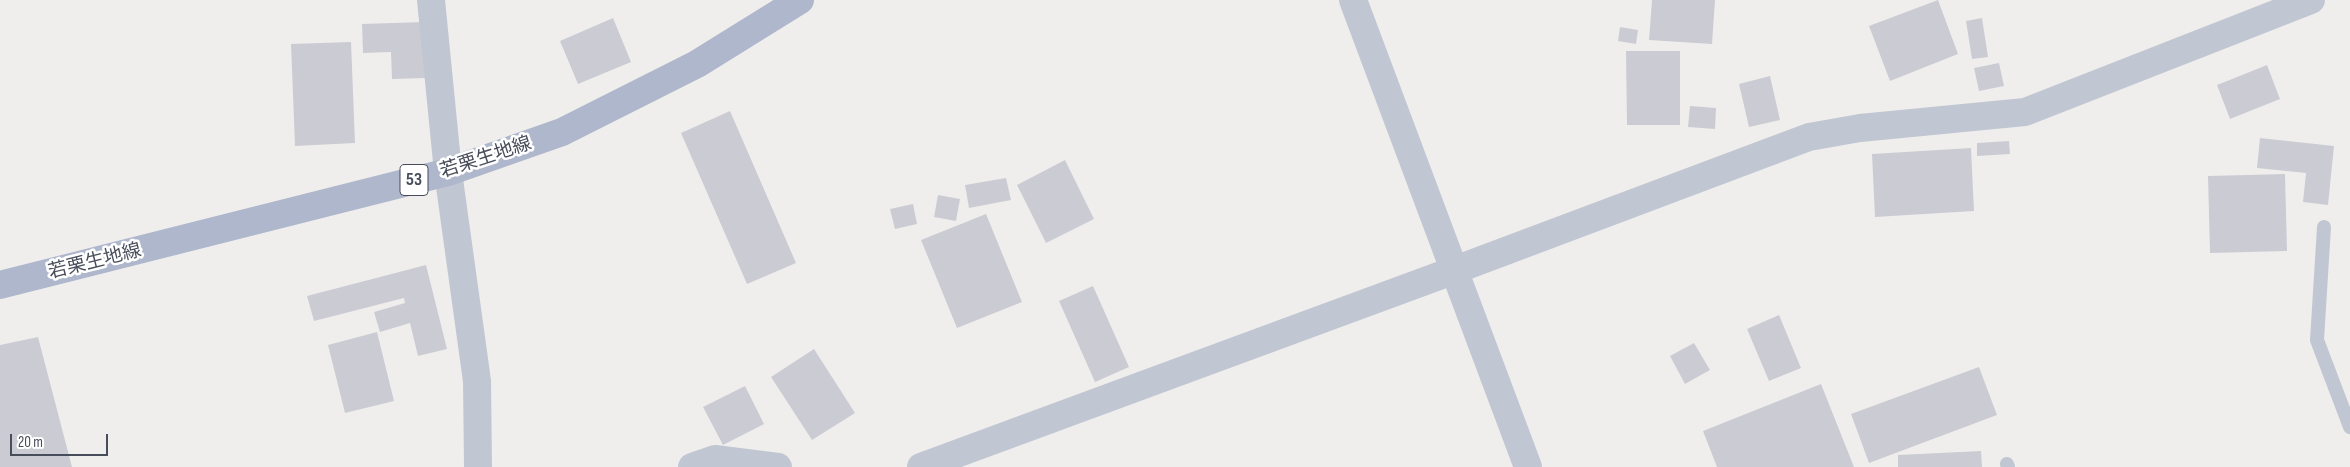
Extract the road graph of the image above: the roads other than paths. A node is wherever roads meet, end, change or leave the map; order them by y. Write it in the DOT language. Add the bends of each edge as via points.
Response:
graph roads {
  1 [pos="431,0"];
  2 [pos="800,0"];
  3 [pos="1353,0"];
  4 [pos="2311,0"];
  5 [pos="448,172"];
  6 [pos="2324,227"];
  7 [pos="1455,270"];
  8 [pos="0,285"];
  9 [pos="2350,427"];
  10 [pos="478,467"];
  11 [pos="692,467"];
  12 [pos="778,467"];
  13 [pos="921,467"];
  14 [pos="1528,467"];
  1 -- 5 [label="street"];
  2 -- 5 [label="main road, 若栗生地線 / 53" via="697,64 562,132"];
  3 -- 7 [label="street"];
  4 -- 7 [label="street" via="2025,112 1860,128 1809,137"];
  5 -- 8 [label="main road, 若栗生地線 / 53"];
  5 -- 10 [label="street" via="477,381"];
  6 -- 9 [label="lane" via="2317,340"];
  7 -- 13 [label="street"];
  7 -- 14 [label="street"];
  11 -- 12 [label="street" via="715,459"];
}
